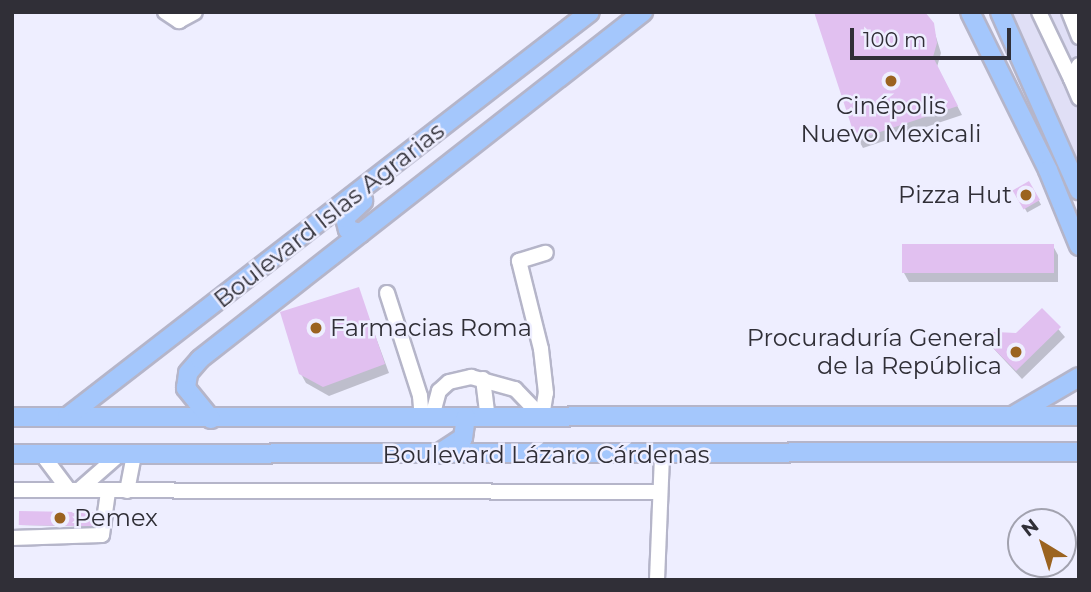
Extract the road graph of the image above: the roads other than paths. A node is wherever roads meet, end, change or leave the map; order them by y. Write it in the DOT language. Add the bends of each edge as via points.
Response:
graph roads {
  1 [pos="165,12"];
  2 [pos="195,12"];
  3 [pos="590,12"];
  4 [pos="643,12"];
  5 [pos="970,12"];
  6 [pos="988,12"];
  7 [pos="1000,12"];
  8 [pos="1039,12"];
  9 [pos="1069,12"];
  10 [pos="630,18"];
  11 [pos="1079,37"];
  12 [pos="1016,49"];
  13 [pos="1079,65"];
  14 [pos="1071,79"];
  15 [pos="1079,98"];
  16 [pos="409,152"];
  17 [pos="1048,170"];
  18 [pos="1079,190"];
  19 [pos="1079,220"];
  20 [pos="361,233"];
  21 [pos="1079,246"];
  22 [pos="546,253"];
  23 [pos="387,292"];
  24 [pos="1079,377"];
  25 [pos="483,379"];
  26 [pos="1012,416"];
  27 [pos="1079,416"];
  28 [pos="12,417"];
  29 [pos="67,417"];
  30 [pos="427,417"];
  31 [pos="466,417"];
  32 [pos="488,417"];
  33 [pos="542,417"];
  34 [pos="211,419"];
  35 [pos="1079,452"];
  36 [pos="41,453"];
  37 [pos="12,454"];
  38 [pos="127,454"];
  39 [pos="435,455"];
  40 [pos="662,455"];
  41 [pos="74,489"];
  42 [pos="12,490"];
  43 [pos="127,491"];
  44 [pos="108,492"];
  45 [pos="660,492"];
  46 [pos="12,538"];
  47 [pos="657,580"];
  1 -- 2 [label="street" via="179,20"];
  3 -- 16 [label="main road, Boulevard Islas Agrarias"];
  4 -- 10 [label="main road, Boulevard Islas Agrarias"];
  5 -- 17 [label="main road"];
  6 -- 12 [label="main road" via="1001,39"];
  7 -- 12 [label="main road"];
  8 -- 14 [label="street"];
  9 -- 11 [label="street"];
  10 -- 20 [label="main road, Boulevard Islas Agrarias"];
  12 -- 18 [label="main road"];
  13 -- 14 [label="street"];
  14 -- 15 [label="street"];
  16 -- 20 [label="main road" via="405,168 345,218 348,230"];
  16 -- 29 [label="main road, Boulevard Islas Agrarias"];
  17 -- 19 [label="main road" via="1061,183"];
  17 -- 21 [label="main road"];
  20 -- 34 [label="main road, Boulevard Islas Agrarias" via="193,366 186,378 187,393"];
  22 -- 33 [label="street" via="519,261 541,349 546,393"];
  23 -- 30 [label="street"];
  24 -- 26 [label="main road"];
  25 -- 30 [label="street" via="449,382 435,397"];
  25 -- 32 [label="street"];
  25 -- 33 [label="street" via="515,389"];
  26 -- 27 [label="main road, Boulevard Lázaro Cárdenas"];
  26 -- 33 [label="main road, Boulevard Lázaro Cárdenas"];
  28 -- 29 [label="main road, Boulevard Lázaro Cárdenas"];
  29 -- 34 [label="main road, Boulevard Lázaro Cárdenas"];
  30 -- 31 [label="main road, Boulevard Lázaro Cárdenas"];
  30 -- 34 [label="main road, Boulevard Lázaro Cárdenas"];
  31 -- 32 [label="main road, Boulevard Lázaro Cárdenas"];
  31 -- 39 [label="main road" via="463,438"];
  32 -- 33 [label="main road, Boulevard Lázaro Cárdenas"];
  35 -- 40 [label="main road, Boulevard Lázaro Cárdenas"];
  36 -- 37 [label="main road, Boulevard Lázaro Cárdenas"];
  36 -- 38 [label="main road, Boulevard Lázaro Cárdenas"];
  36 -- 41 [label="street"];
  38 -- 39 [label="main road, Boulevard Lázaro Cárdenas"];
  38 -- 41 [label="street"];
  38 -- 43 [label="street"];
  39 -- 40 [label="main road, Boulevard Lázaro Cárdenas"];
  40 -- 45 [label="street"];
  41 -- 42 [label="street"];
  41 -- 44 [label="street"];
  43 -- 44 [label="street"];
  43 -- 45 [label="street"];
  44 -- 46 [label="street" via="102,535"];
  45 -- 47 [label="street"];
}
